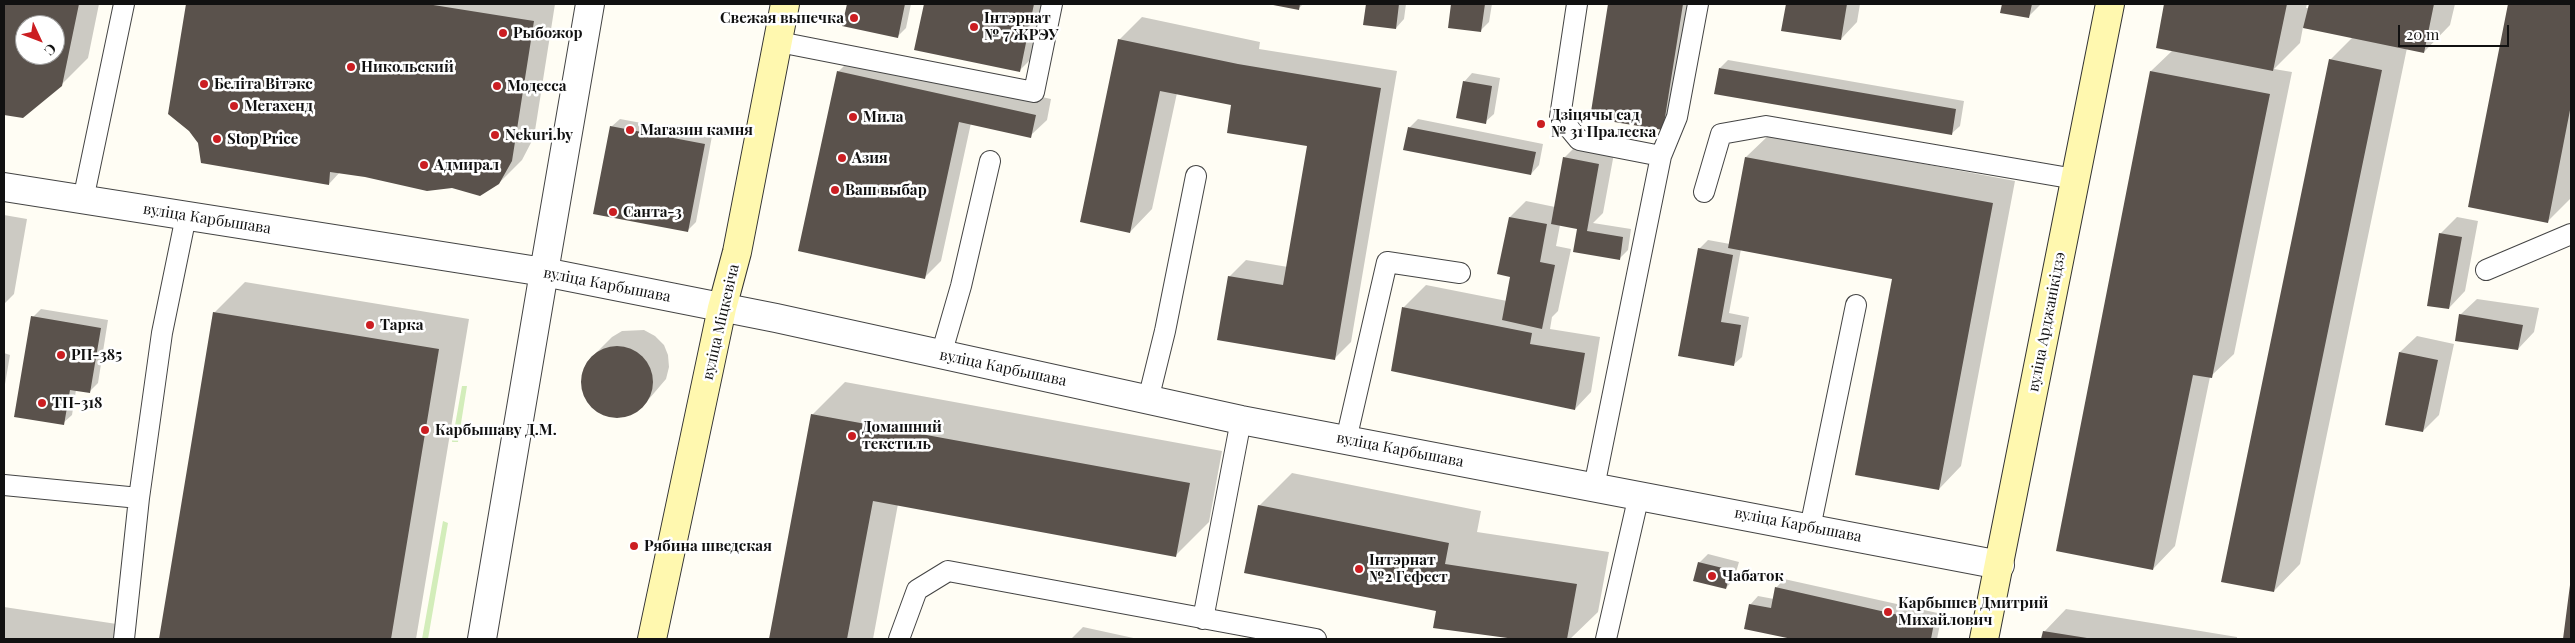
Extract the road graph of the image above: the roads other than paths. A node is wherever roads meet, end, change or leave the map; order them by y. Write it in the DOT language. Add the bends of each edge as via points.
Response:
graph roads {
  1 [pos="124,4"];
  2 [pos="590,4"];
  3 [pos="785,4"];
  4 [pos="1052,4"];
  5 [pos="1577,4"];
  6 [pos="1698,4"];
  7 [pos="2110,4"];
  8 [pos="778,42"];
  9 [pos="1661,156"];
  10 [pos="990,161"];
  11 [pos="1196,176"];
  12 [pos="2075,180"];
  13 [pos="4,187"];
  14 [pos="1704,192"];
  15 [pos="83,200"];
  16 [pos="186,216"];
  17 [pos="2571,234"];
  18 [pos="2486,270"];
  19 [pos="544,272"];
  20 [pos="1460,273"];
  21 [pos="1856,305"];
  22 [pos="722,308"];
  23 [pos="941,355"];
  24 [pos="1148,400"];
  25 [pos="1241,420"];
  26 [pos="1346,440"];
  27 [pos="4,485"];
  28 [pos="1594,487"];
  29 [pos="1639,495"];
  30 [pos="139,498"];
  31 [pos="1810,528"];
  32 [pos="2000,565"];
  33 [pos="1203,619"];
  34 [pos="124,639"];
  35 [pos="482,639"];
  36 [pos="652,639"];
  37 [pos="899,639"];
  38 [pos="1316,639"];
  39 [pos="1606,639"];
  40 [pos="1984,639"];
  1 -- 15 [label="lane"];
  2 -- 19 [label="street"];
  3 -- 8 [label="main road, вуліца Міцкевіча"];
  4 -- 8 [label="lane" via="1034,92"];
  5 -- 9 [label="lane" via="1560,117 1579,140"];
  6 -- 9 [label="lane" via="1676,116"];
  7 -- 12 [label="main road, вуліца Арджанікідзэ"];
  8 -- 22 [label="main road, вуліца Міцкевіча" via="737,252"];
  9 -- 28 [label="lane"];
  10 -- 23 [label="lane"];
  11 -- 24 [label="lane"];
  12 -- 14 [label="lane" via="1766,126 1721,134"];
  12 -- 32 [label="main road, вуліца Арджанікідзэ"];
  13 -- 15 [label="street, вуліца Карбышава"];
  15 -- 16 [label="street, вуліца Карбышава"];
  16 -- 19 [label="street, вуліца Карбышава"];
  16 -- 30 [label="lane" via="162,333"];
  17 -- 18 [label="lane"];
  19 -- 22 [label="street, вуліца Карбышава"];
  19 -- 35 [label="street"];
  20 -- 26 [label="lane" via="1387,262"];
  21 -- 31 [label="lane"];
  22 -- 23 [label="street, вуліца Карбышава"];
  22 -- 36 [label="main road, вуліца Міцкевіча"];
  23 -- 24 [label="street, вуліца Карбышава"];
  24 -- 25 [label="street, вуліца Карбышава"];
  25 -- 26 [label="street, вуліца Карбышава"];
  25 -- 33 [label="lane"];
  26 -- 28 [label="street, вуліца Карбышава"];
  27 -- 30 [label="lane"];
  28 -- 29 [label="street, вуліца Карбышава"];
  29 -- 31 [label="street, вуліца Карбышава"];
  29 -- 39 [label="lane"];
  30 -- 34 [label="lane"];
  31 -- 32 [label="street, вуліца Карбышава"];
  32 -- 40 [label="main road, вуліца Арджанікідзэ"];
  33 -- 37 [label="lane" via="948,571 917,590"];
  33 -- 38 [label="lane"];
}
